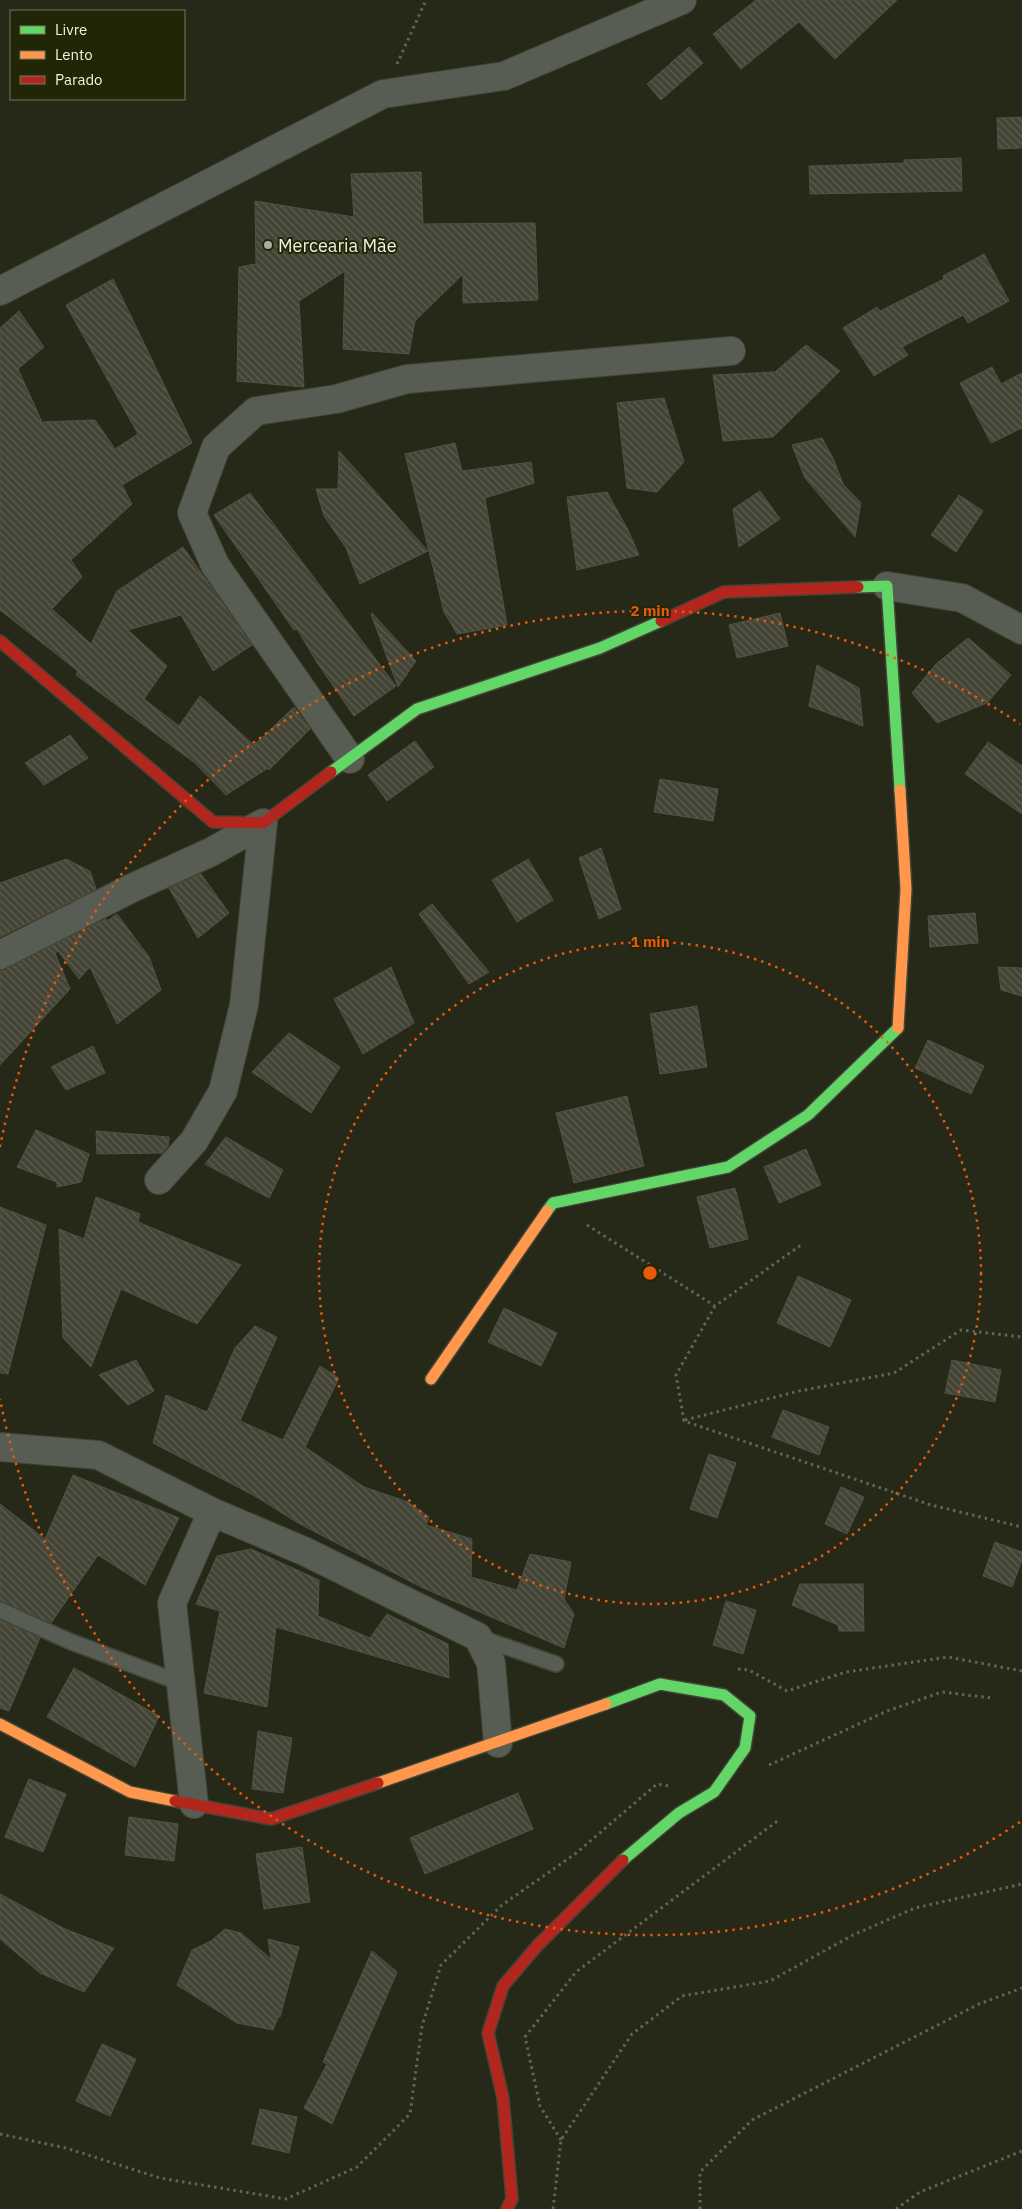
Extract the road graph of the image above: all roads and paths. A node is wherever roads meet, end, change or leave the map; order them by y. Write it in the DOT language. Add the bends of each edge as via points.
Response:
graph roads {
  1 [pos="426,0"];
  2 [pos="682,0"];
  3 [pos="383,94"];
  4 [pos="0,292"];
  5 [pos="731,351"];
  6 [pos="887,586"];
  7 [pos="1022,630"];
  8 [pos="0,641"];
  9 [pos="350,759"];
  10 [pos="263,822"];
  11 [pos="0,955"];
  12 [pos="159,1180"];
  13 [pos="553,1203"];
  14 [pos="801,1245"];
  15 [pos="715,1306"];
  16 [pos="1022,1337"];
  17 [pos="431,1379"];
  18 [pos="684,1421"];
  19 [pos="0,1447"];
  20 [pos="212,1512"];
  21 [pos="1022,1527"];
  22 [pos="0,1610"];
  23 [pos="478,1637"];
  24 [pos="556,1664"];
  25 [pos="730,1669"];
  26 [pos="1022,1671"];
  27 [pos="181,1683"];
  28 [pos="992,1698"];
  29 [pos="0,1724"];
  30 [pos="498,1743"];
  31 [pos="766,1766"];
  32 [pos="714,1792"];
  33 [pos="194,1804"];
  34 [pos="780,1819"];
  35 [pos="1022,1884"];
  36 [pos="1022,1988"];
  37 [pos="0,2134"];
  38 [pos="561,2140"];
  39 [pos="1022,2152"];
  40 [pos="507,2209"];
  41 [pos="553,2209"];
  42 [pos="700,2209"];
  43 [pos="896,2209"];
  1 -- 3 [label="path"];
  2 -- 3 [label="street" via="504,76"];
  3 -- 4 [label="street"];
  5 -- 9 [label="street" via="407,379 336,399 256,411 216,447 192,513 216,565"];
  6 -- 7 [label="street" via="962,598"];
  6 -- 9 [label="street" via="724,592 600,648 417,709"];
  6 -- 13 [label="street" via="906,889 898,1027 808,1115 728,1167"];
  8 -- 10 [label="street" via="213,822"];
  9 -- 10 [label="street"];
  10 -- 11 [label="street" via="210,852"];
  10 -- 12 [label="street" via="244,1005 223,1091 194,1141"];
  13 -- 15 [label="path"];
  13 -- 17 [label="street"];
  14 -- 15 [label="path"];
  15 -- 18 [label="path" via="676,1375"];
  16 -- 18 [label="path" via="961,1330 894,1373 799,1392"];
  18 -- 21 [label="path" via="931,1505"];
  19 -- 20 [label="street" via="98,1455"];
  20 -- 23 [label="street" via="306,1552"];
  20 -- 27 [label="street" via="172,1602"];
  22 -- 27 [label="lane" via="69,1641"];
  23 -- 24 [label="lane"];
  23 -- 30 [label="street" via="490,1663"];
  25 -- 26 [label="path" via="749,1670 787,1691 846,1672 948,1657"];
  27 -- 33 [label="street"];
  28 -- 31 [label="path" via="942,1692 887,1711"];
  29 -- 33 [label="street" via="130,1792"];
  30 -- 32 [label="street" via="660,1684 724,1694 750,1716 745,1748"];
  30 -- 33 [label="street" via="270,1819"];
  32 -- 37 [label="path" via="657,1784 575,1854 502,1905 440,1965 422,2026 410,2114 357,2167 286,2199 160,2178 66,2148"];
  32 -- 40 [label="street" via="679,1813 626,1857 536,1946 503,1986 488,2033 502,2098 512,2199"];
  34 -- 38 [label="path" via="576,1972 525,2037 540,2106"];
  35 -- 38 [label="path" via="916,1908 854,1936 770,1981 682,1996 632,2034"];
  36 -- 42 [label="path" via="979,2004 752,2120 700,2172"];
  38 -- 41 [label="path"];
  39 -- 43 [label="path" via="920,2192"];
}
